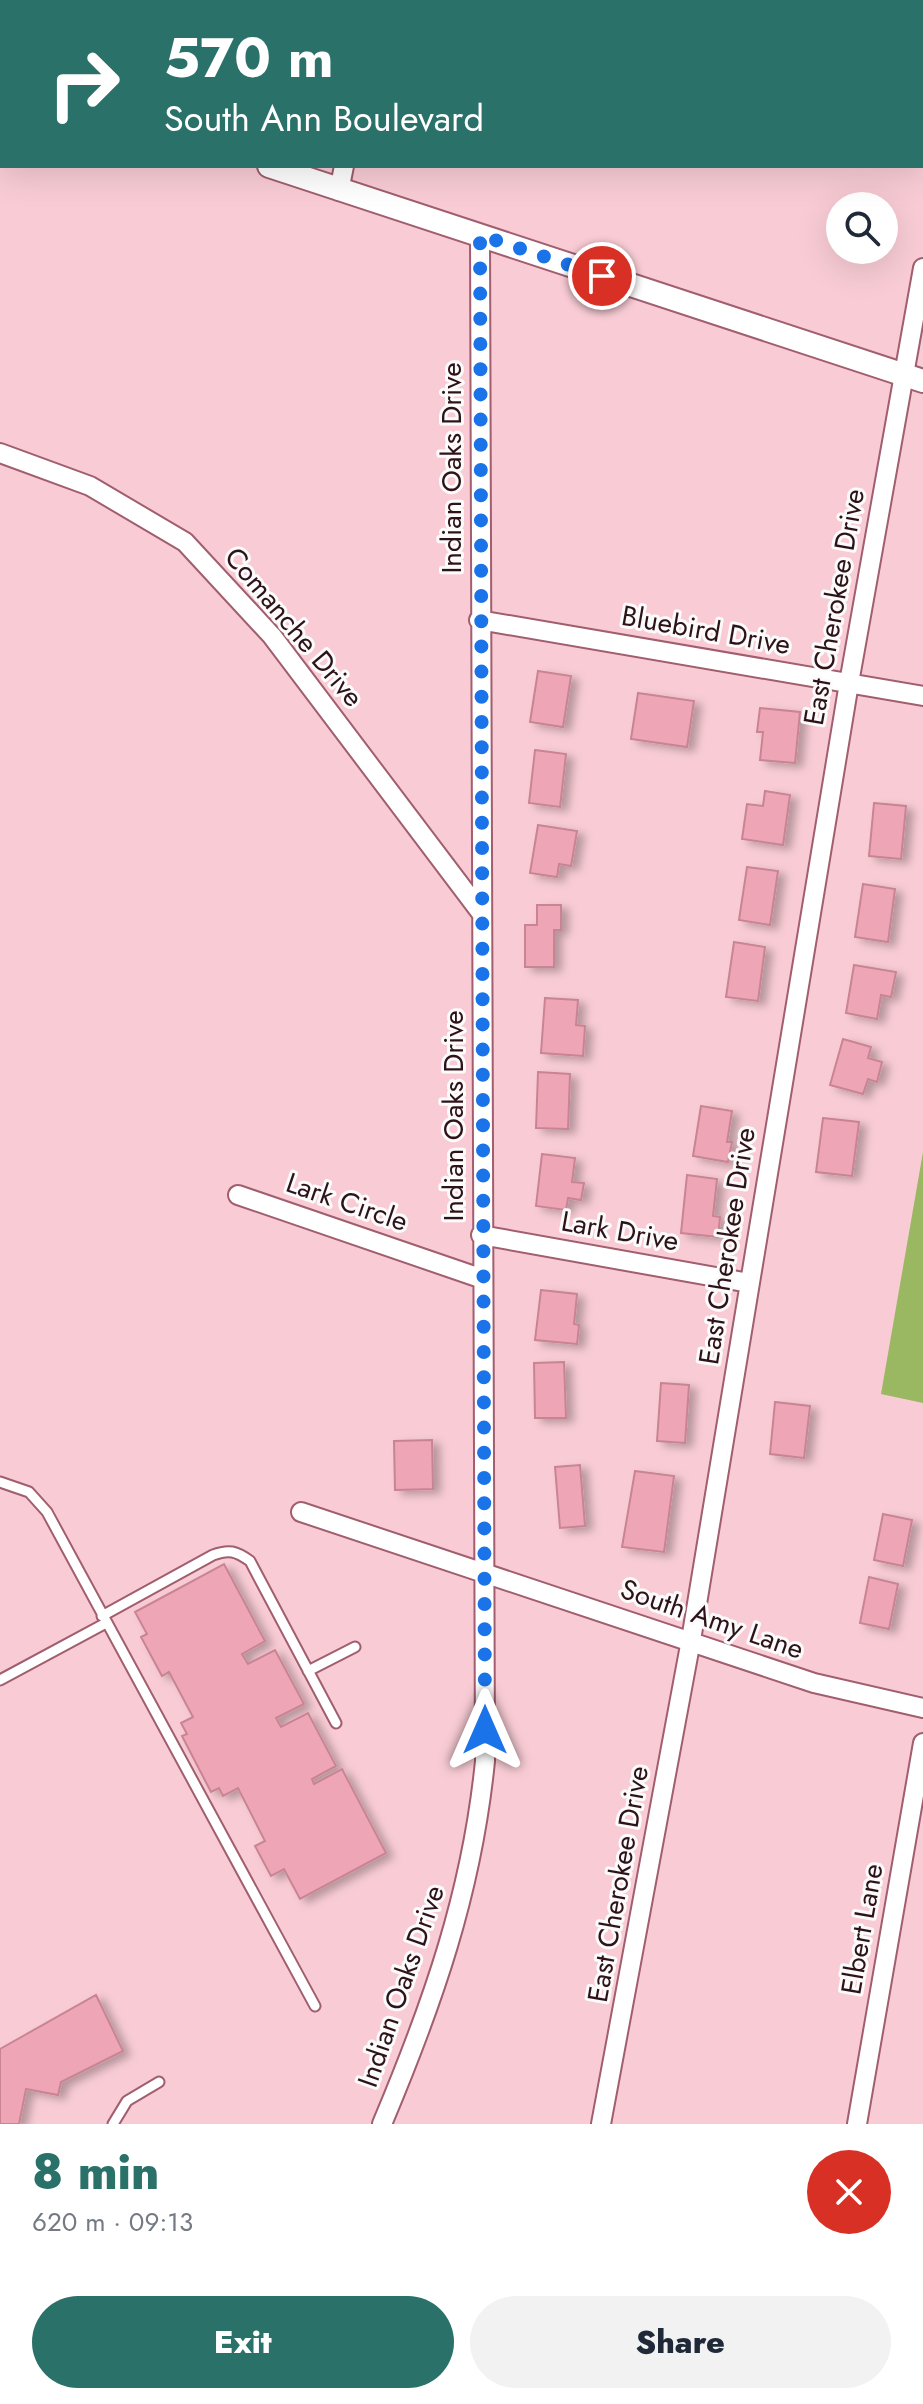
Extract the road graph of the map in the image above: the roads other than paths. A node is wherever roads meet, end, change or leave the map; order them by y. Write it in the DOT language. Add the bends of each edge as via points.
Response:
graph roads {
  1 [pos="275,168"];
  2 [pos="344,168"];
  3 [pos="339,191"];
  4 [pos="480,235"];
  5 [pos="923,268"];
  6 [pos="914,379"];
  7 [pos="0,453"];
  8 [pos="479,620"];
  9 [pos="849,683"];
  10 [pos="923,696"];
  11 [pos="482,914"];
  12 [pos="238,1195"];
  13 [pos="481,1235"];
  14 [pos="483,1279"];
  15 [pos="749,1283"];
  16 [pos="0,1482"];
  17 [pos="301,1512"];
  18 [pos="486,1573"];
  19 [pos="104,1620"];
  20 [pos="691,1640"];
  21 [pos="355,1647"];
  22 [pos="308,1671"];
  23 [pos="0,1680"];
  24 [pos="923,1708"];
  25 [pos="336,1723"];
  26 [pos="923,1743"];
  27 [pos="315,2006"];
  28 [pos="159,2082"];
  29 [pos="113,2124"];
  30 [pos="382,2124"];
  31 [pos="601,2124"];
  32 [pos="857,2124"];
  1 -- 3 [label="street"];
  2 -- 3 [label="street"];
  3 -- 4 [label="street"];
  4 -- 6 [label="street"];
  4 -- 8 [label="street, Indian Oaks Drive"];
  5 -- 6 [label="street, East Cherokee Drive"];
  6 -- 9 [label="street, East Cherokee Drive"];
  7 -- 11 [label="street, Comanche Drive" via="90,486 185,542 272,636"];
  8 -- 9 [label="street, Bluebird Drive"];
  8 -- 11 [label="street, Indian Oaks Drive"];
  9 -- 10 [label="street, Bluebird Drive"];
  9 -- 15 [label="street, East Cherokee Drive"];
  11 -- 13 [label="street, Indian Oaks Drive"];
  12 -- 14 [label="street, Lark Circle"];
  13 -- 14 [label="street, Indian Oaks Drive"];
  13 -- 15 [label="street, Lark Drive"];
  14 -- 18 [label="street, Indian Oaks Drive"];
  15 -- 20 [label="street, East Cherokee Drive"];
  16 -- 19 [label="lane" via="38,1499"];
  17 -- 18 [label="street, South Amy Lane"];
  18 -- 20 [label="street, South Amy Lane"];
  18 -- 30 [label="street, Indian Oaks Drive" via="485,1761 469,1875 442,1974"];
  19 -- 22 [label="lane" via="213,1555 238,1552 250,1561"];
  19 -- 23 [label="lane"];
  19 -- 27 [label="lane"];
  20 -- 24 [label="street, South Amy Lane" via="814,1683"];
  20 -- 31 [label="street, East Cherokee Drive"];
  21 -- 22 [label="lane"];
  22 -- 25 [label="lane"];
  26 -- 32 [label="street, Elbert Lane"];
  28 -- 29 [label="lane" via="127,2101"];
}
